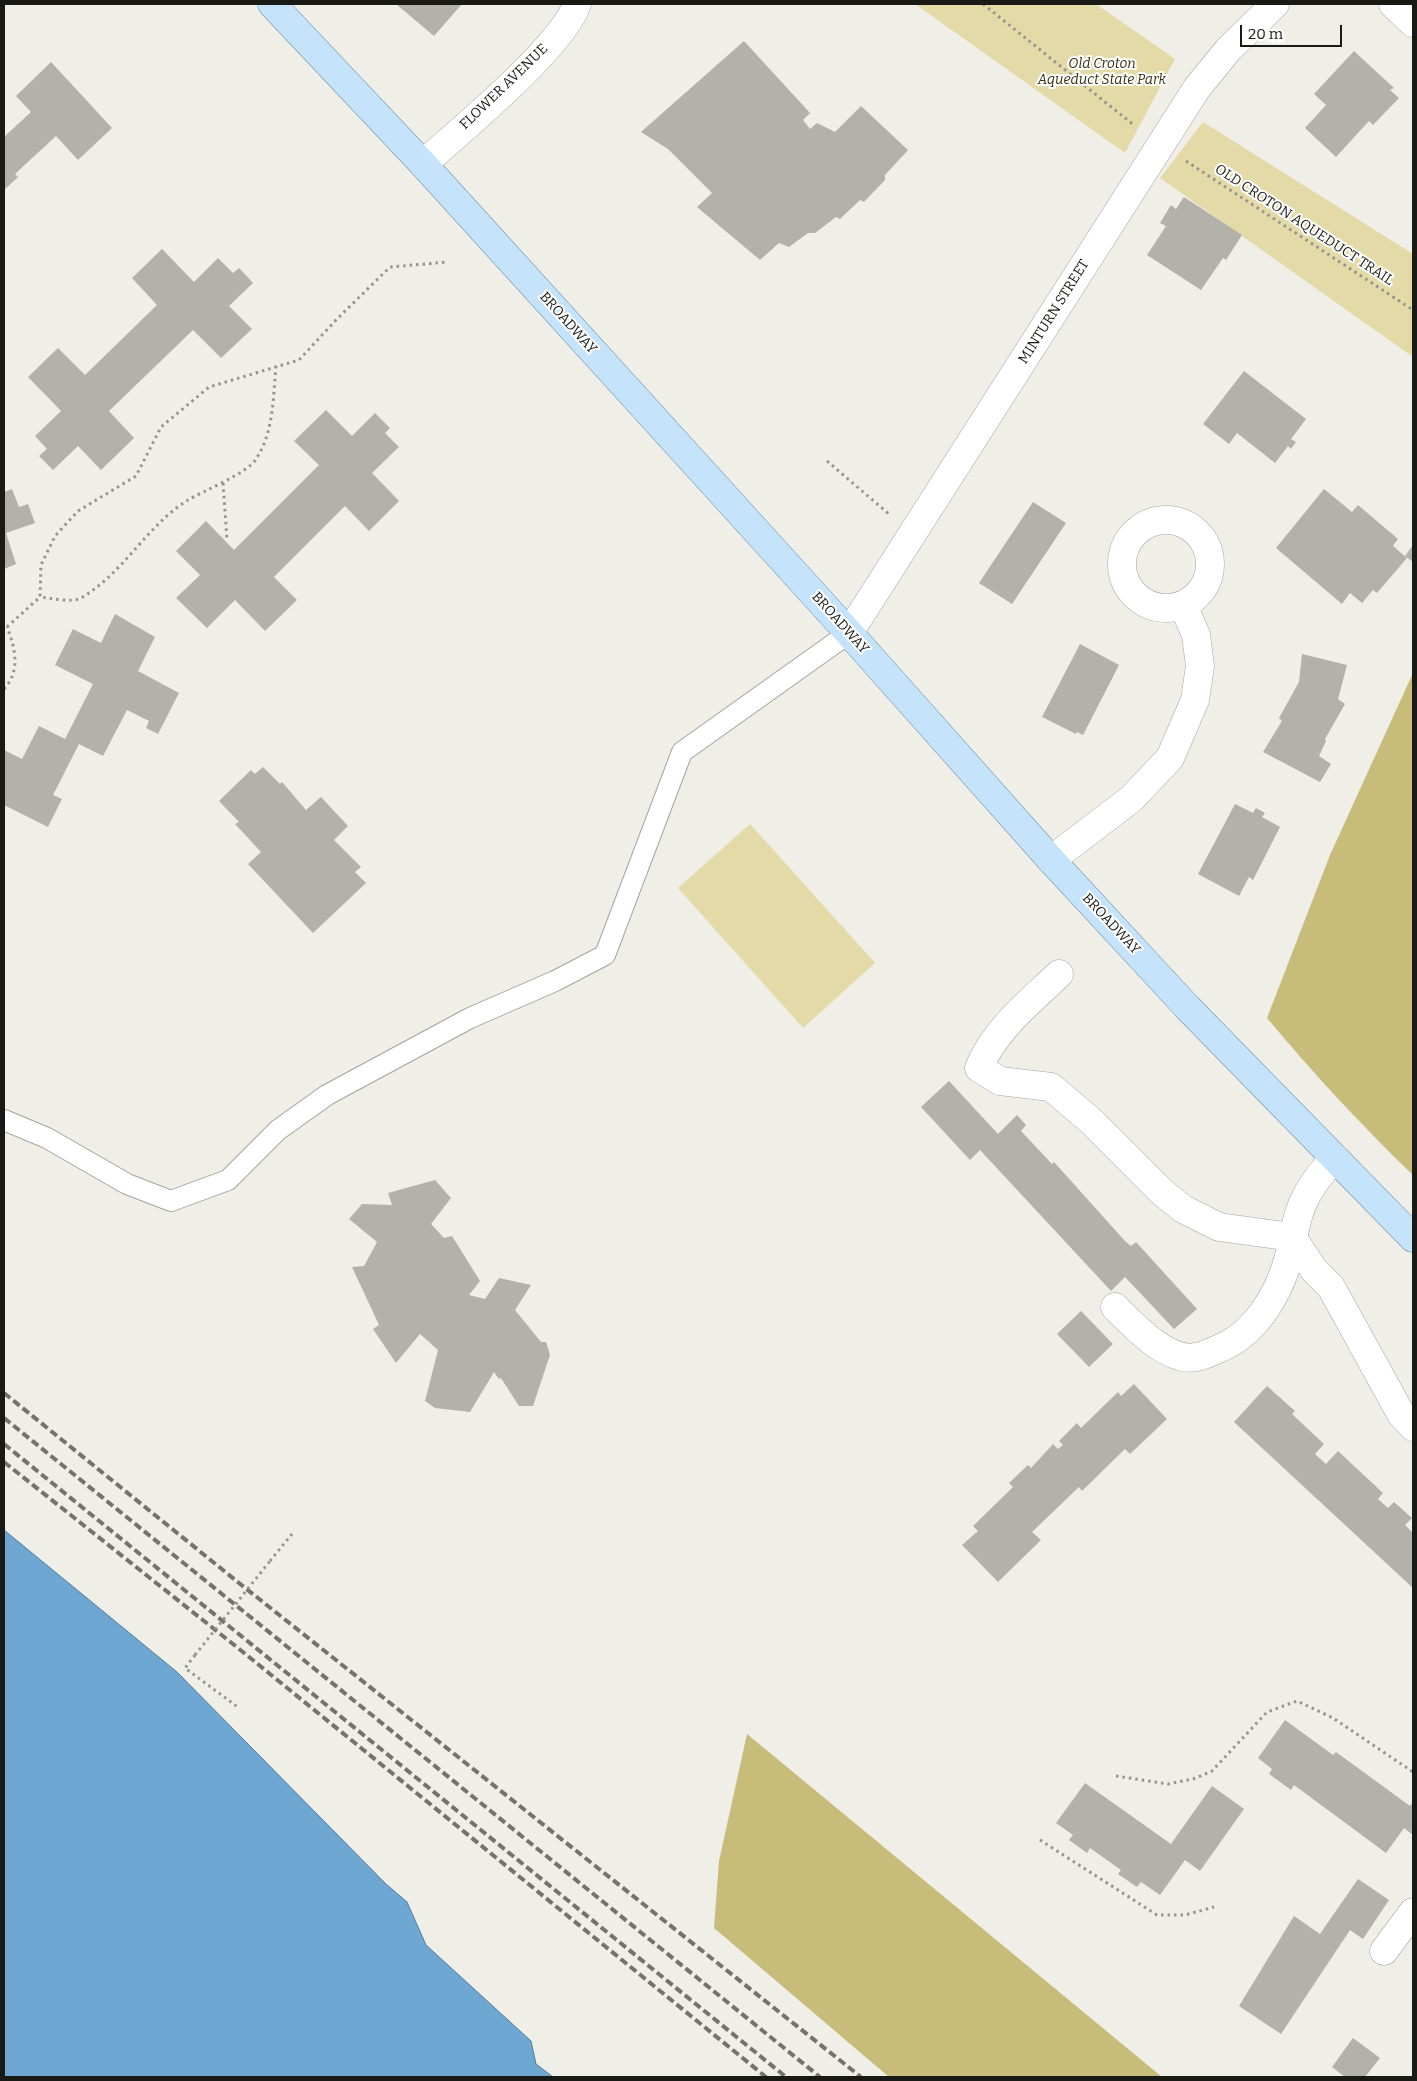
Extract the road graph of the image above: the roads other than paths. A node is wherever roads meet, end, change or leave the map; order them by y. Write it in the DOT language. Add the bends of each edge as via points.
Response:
graph roads {
  1 [pos="272,4"];
  2 [pos="577,4"];
  3 [pos="1275,4"];
  4 [pos="1393,4"];
  5 [pos="1413,24"];
  6 [pos="423,164"];
  7 [pos="1183,605"];
  8 [pos="850,633"];
  9 [pos="1051,860"];
  10 [pos="1059,974"];
  11 [pos="4,1120"];
  12 [pos="1334,1158"];
  13 [pos="1292,1237"];
  14 [pos="1413,1238"];
  15 [pos="1115,1307"];
  16 [pos="1413,1427"];
  17 [pos="1413,1912"];
  18 [pos="1384,1952"];
  1 -- 6 [label="main road, BROADWAY"];
  2 -- 6 [label="street, FLOWER AVENUE" via="545,50"];
  3 -- 8 [label="street, MINTURN STREET" via="1228,50 1197,88"];
  4 -- 5 [label="street"];
  6 -- 8 [label="main road, BROADWAY"];
  7 -- 9 [label="street" via="1196,635 1200,666 1195,700 1170,758 1131,799"];
  8 -- 9 [label="main road, BROADWAY"];
  8 -- 11 [label="lane" via="682,752 606,955 556,982 470,1018 327,1095 278,1130 228,1180 171,1201 127,1184 47,1138"];
  9 -- 12 [label="main road, BROADWAY" via="1188,1008"];
  10 -- 13 [label="street" via="1003,1028 987,1048 979,1068 1000,1081 1051,1087 1182,1209 1219,1227"];
  12 -- 13 [label="street" via="1314,1181"];
  12 -- 14 [label="main road, BROADWAY"];
  13 -- 15 [label="street" via="1288,1261 1268,1306 1248,1330 1224,1347 1195,1358 1172,1353 1147,1339"];
  13 -- 16 [label="street" via="1314,1270 1331,1287 1400,1414"];
  17 -- 18 [label="street"];
}
